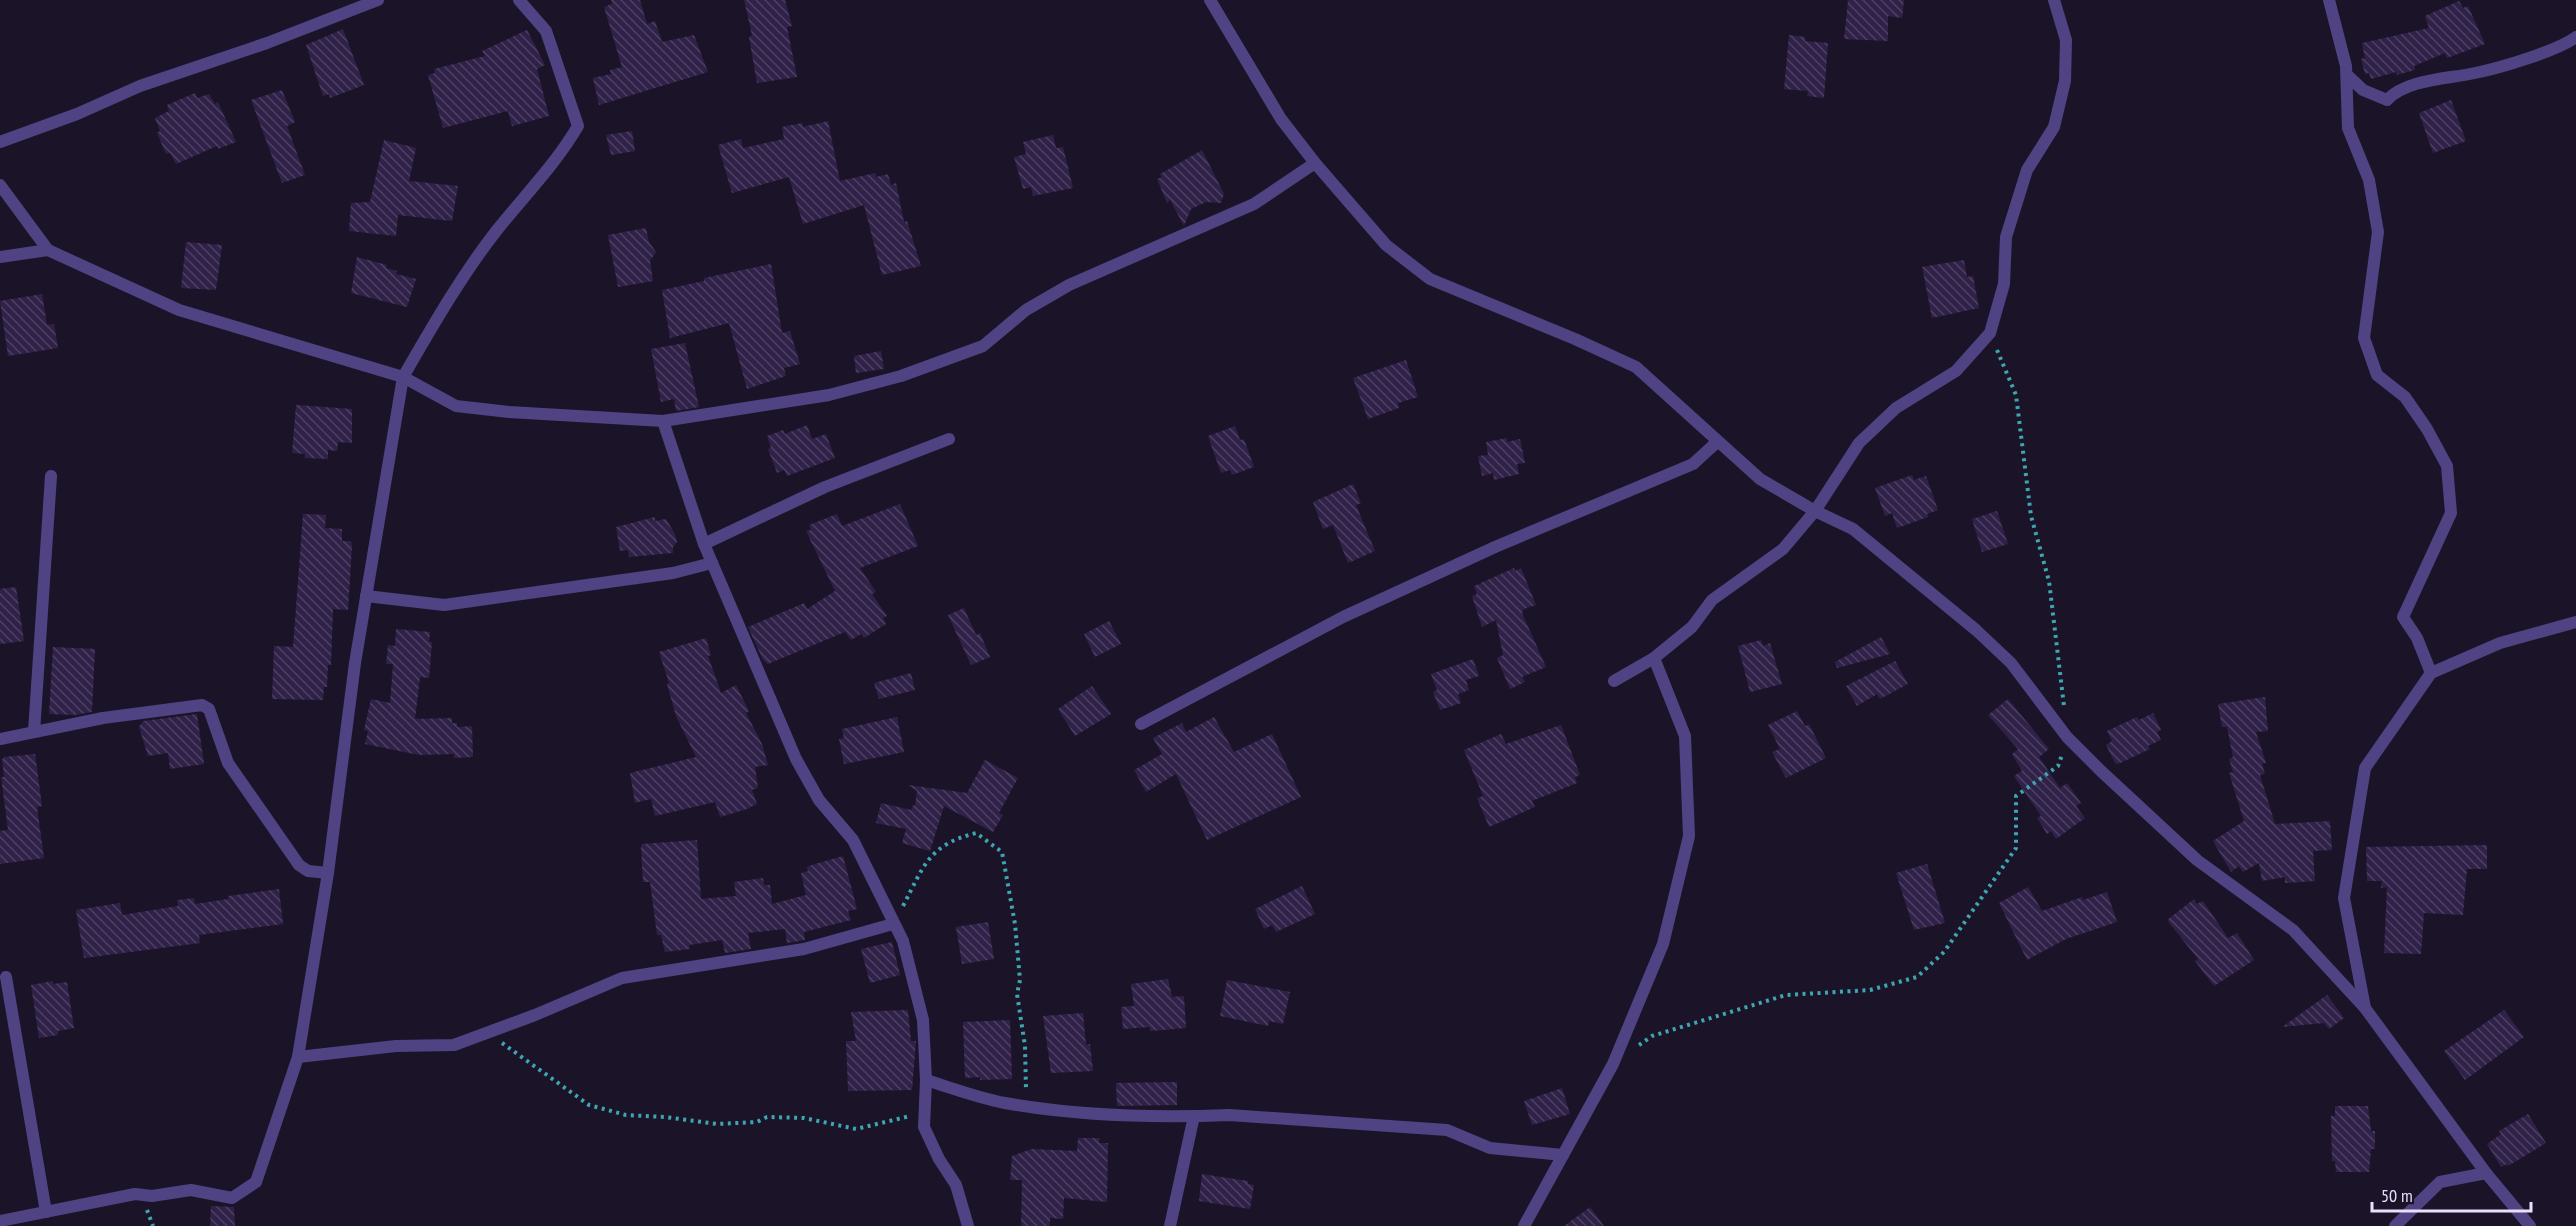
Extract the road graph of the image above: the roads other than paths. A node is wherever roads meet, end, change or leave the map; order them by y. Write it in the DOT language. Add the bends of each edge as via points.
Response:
graph roads {
  1 [pos="378,0"];
  2 [pos="519,0"];
  3 [pos="1210,0"];
  4 [pos="2054,0"];
  5 [pos="2329,0"];
  6 [pos="2576,37"];
  7 [pos="2347,75"];
  8 [pos="0,142"];
  9 [pos="1315,163"];
  10 [pos="0,184"];
  11 [pos="48,250"];
  12 [pos="0,257"];
  13 [pos="403,377"];
  14 [pos="663,421"];
  15 [pos="949,439"];
  16 [pos="1718,442"];
  17 [pos="51,476"];
  18 [pos="1815,510"];
  19 [pos="704,544"];
  20 [pos="712,562"];
  21 [pos="366,596"];
  22 [pos="2576,622"];
  23 [pos="1654,658"];
  24 [pos="2431,673"];
  25 [pos="1614,681"];
  26 [pos="1141,724"];
  27 [pos="34,732"];
  28 [pos="0,739"];
  29 [pos="328,873"];
  30 [pos="893,924"];
  31 [pos="6,977"];
  32 [pos="2365,1008"];
  33 [pos="298,1057"];
  34 [pos="926,1080"];
  35 [pos="1194,1116"];
  36 [pos="1563,1155"];
  37 [pos="2486,1173"];
  38 [pos="46,1212"];
  39 [pos="0,1221"];
  40 [pos="18,1223"];
  41 [pos="968,1226"];
  42 [pos="1170,1226"];
  43 [pos="1524,1226"];
  44 [pos="2395,1226"];
  45 [pos="2530,1226"];
  1 -- 8 [label="street" via="140,86"];
  2 -- 13 [label="street" via="546,31 578,126 560,156 496,231 451,296"];
  3 -- 9 [label="street" via="1281,119"];
  4 -- 18 [label="street" via="2066,40 2065,81 2054,127 2027,170 2006,237 2004,284 1990,333 1956,371 1896,408 1859,443"];
  5 -- 7 [label="street"];
  6 -- 7 [label="street" via="2477,73 2421,83 2387,100 2363,90"];
  7 -- 24 [label="street" via="2348,128 2368,180 2378,232 2364,338 2377,375 2404,398 2447,466 2451,513 2403,617 2417,638"];
  9 -- 14 [label="street" via="1254,204 1069,285 1026,310 983,346 901,376 829,395"];
  9 -- 16 [label="street" via="1386,245 1430,279 1636,367"];
  10 -- 11 [label="street"];
  11 -- 12 [label="street"];
  11 -- 13 [label="street" via="179,310"];
  13 -- 14 [label="street" via="456,406"];
  13 -- 21 [label="street"];
  14 -- 19 [label="street"];
  15 -- 19 [label="street" via="825,487"];
  16 -- 18 [label="street" via="1760,479"];
  16 -- 26 [label="street" via="1693,464 1495,547 1343,617"];
  17 -- 27 [label="street"];
  18 -- 23 [label="street" via="1784,549 1712,600 1692,627"];
  18 -- 32 [label="street" via="1853,529 1976,630 2011,663 2067,737 2197,861 2293,930"];
  19 -- 20 [label="street"];
  20 -- 21 [label="street" via="673,573 444,605"];
  20 -- 30 [label="street" via="796,759 819,800 853,840"];
  21 -- 29 [label="street"];
  22 -- 24 [label="street" via="2500,643"];
  23 -- 25 [label="street"];
  23 -- 36 [label="street" via="1685,736 1689,836 1663,944 1613,1064"];
  24 -- 32 [label="street" via="2365,768 2344,898"];
  27 -- 28 [label="street"];
  27 -- 29 [label="street" via="202,705 208,709 228,763 299,865 308,871"];
  29 -- 33 [label="street"];
  30 -- 33 [label="street" via="804,949 622,978 454,1045 396,1046"];
  30 -- 34 [label="street" via="903,941 923,1020"];
  31 -- 38 [label="street"];
  32 -- 37 [label="street"];
  33 -- 38 [label="street" via="256,1182 232,1198 190,1190 152,1196 135,1194"];
  34 -- 35 [label="street" via="1024,1106 1070,1112"];
  34 -- 41 [label="street" via="924,1127 956,1185"];
  35 -- 36 [label="street" via="1447,1130 1490,1148"];
  35 -- 42 [label="street"];
  36 -- 43 [label="street"];
  37 -- 44 [label="street" via="2440,1182"];
  37 -- 45 [label="street"];
  38 -- 40 [label="street"];
  39 -- 40 [label="street"];
}
